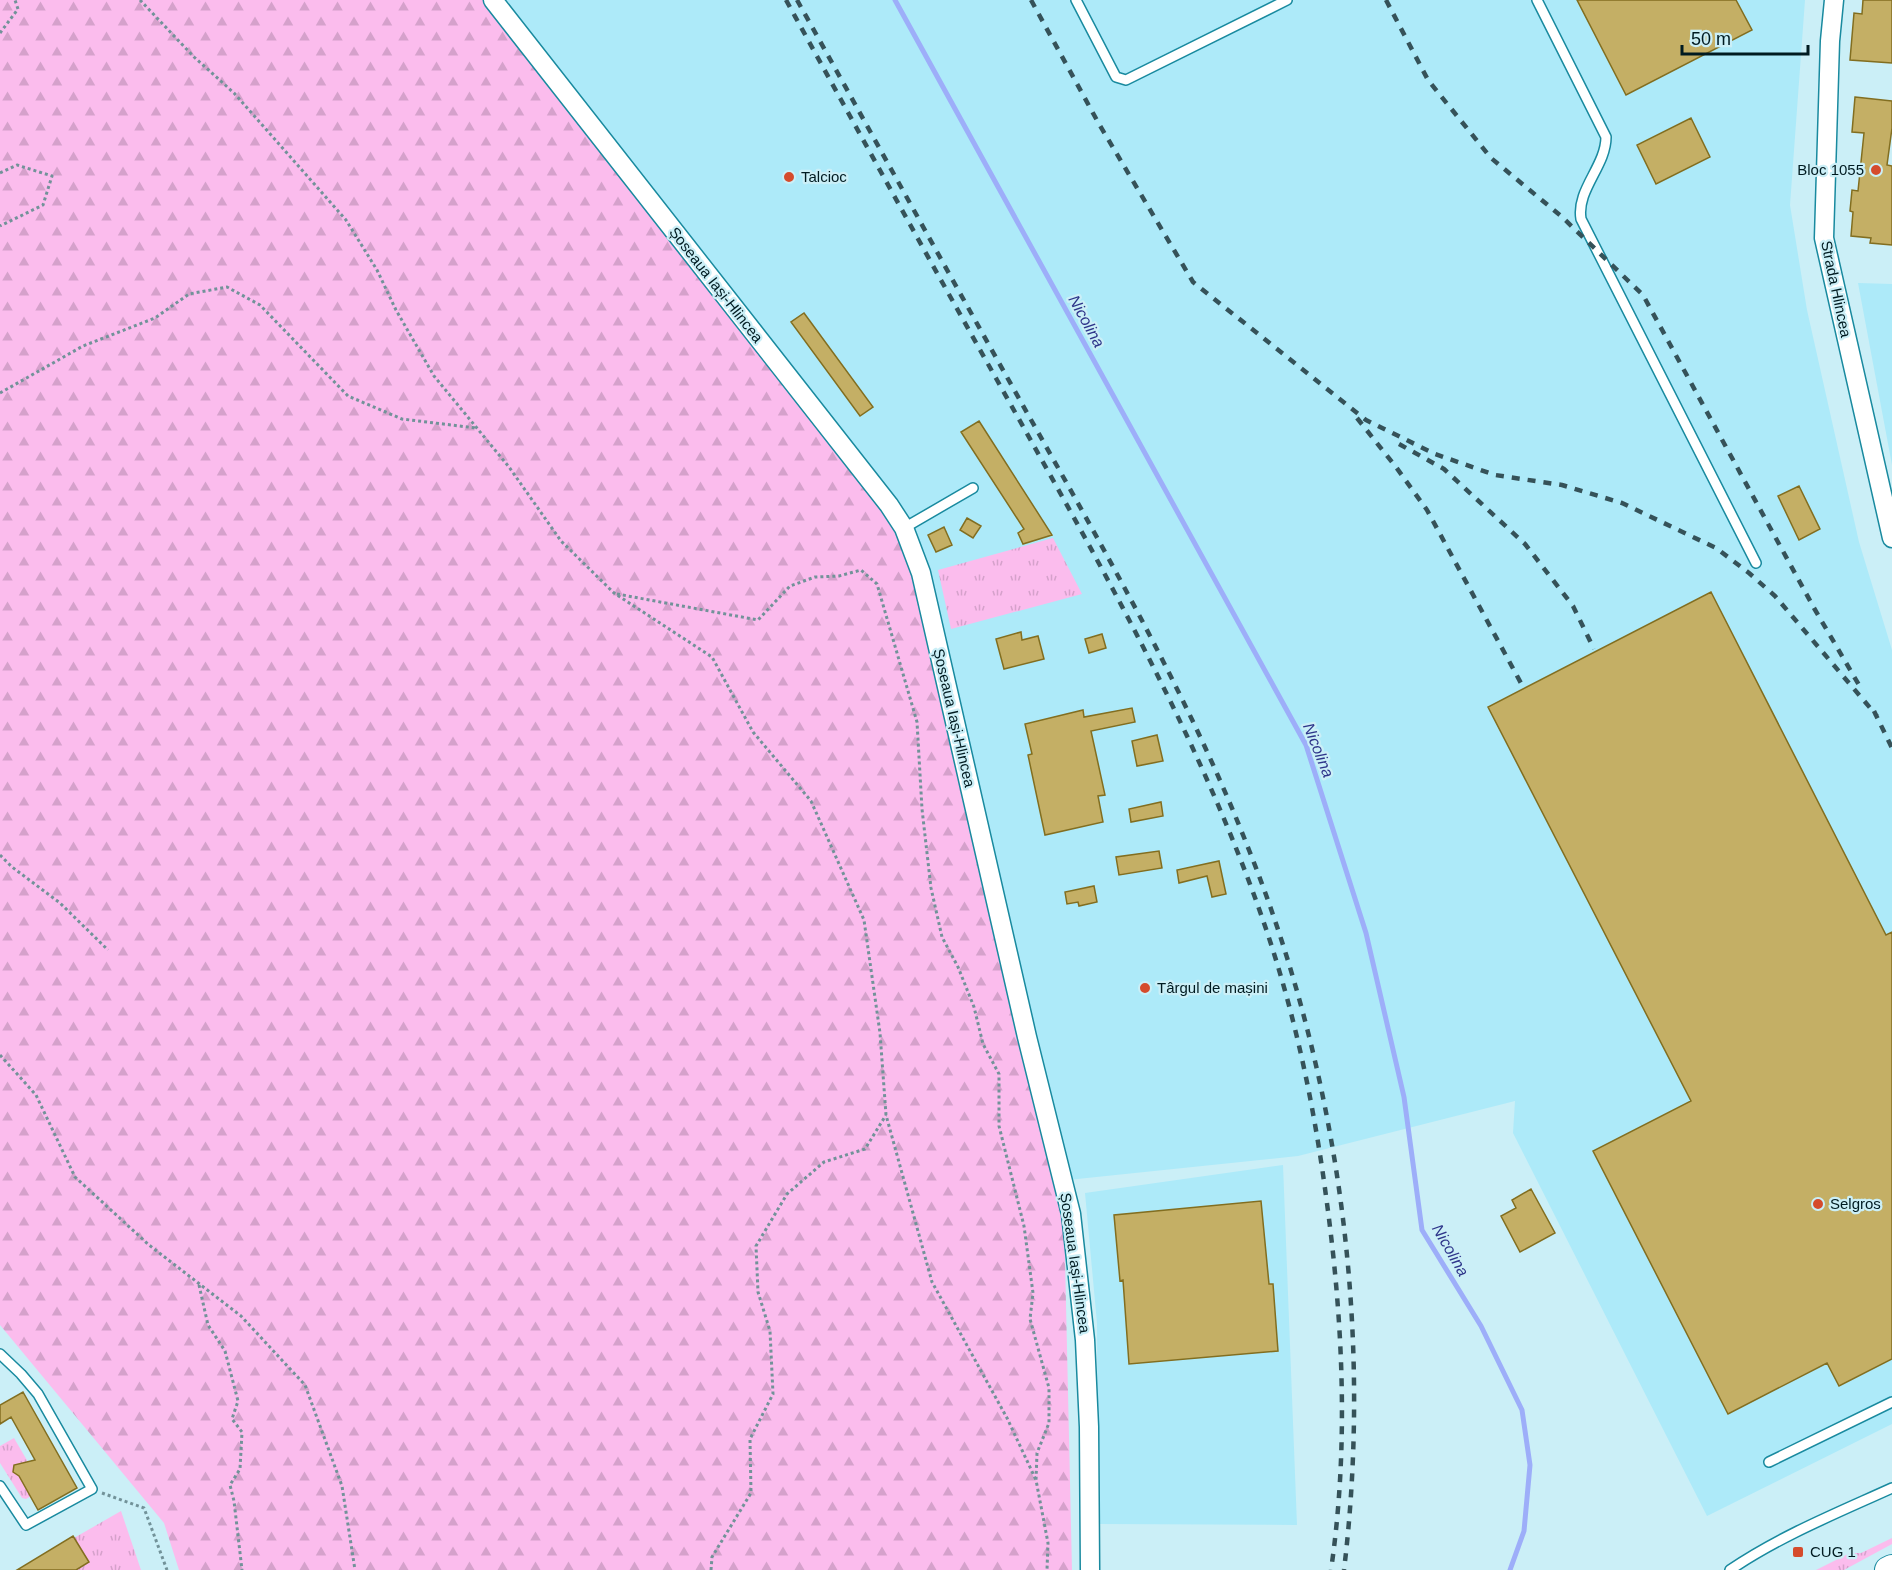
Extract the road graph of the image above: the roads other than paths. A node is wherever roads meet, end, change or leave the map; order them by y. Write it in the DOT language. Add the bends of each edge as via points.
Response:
graph roads {
  1 [pos="493,0"];
  2 [pos="1076,0"];
  3 [pos="1287,0"];
  4 [pos="1537,0"];
  5 [pos="1834,0"];
  6 [pos="973,488"];
  7 [pos="904,528"];
  8 [pos="1892,538"];
  9 [pos="1756,563"];
  10 [pos="0,1354"];
  11 [pos="1892,1402"];
  12 [pos="1769,1462"];
  13 [pos="0,1486"];
  14 [pos="1892,1488"];
  15 [pos="1892,1568"];
  16 [pos="1090,1570"];
  17 [pos="1730,1570"];
  18 [pos="1888,1570"];
  1 -- 7 [label="street, Șoseaua Iași-Hlincea"];
  2 -- 3 [label="lane" via="1116,77 1126,80"];
  4 -- 9 [label="lane" via="1606,137 1606,148 1579,207 1581,219"];
  5 -- 8 [label="street, Strada Hlincea" via="1824,238"];
  6 -- 7 [label="lane"];
  7 -- 16 [label="street, Șoseaua Iași-Hlincea" via="921,573 1071,1214 1086,1351"];
  10 -- 13 [label="lane" via="38,1394 92,1489 26,1525"];
  11 -- 12 [label="lane"];
  14 -- 17 [label="lane" via="1799,1530"];
  15 -- 18 [label="main road"];
}
